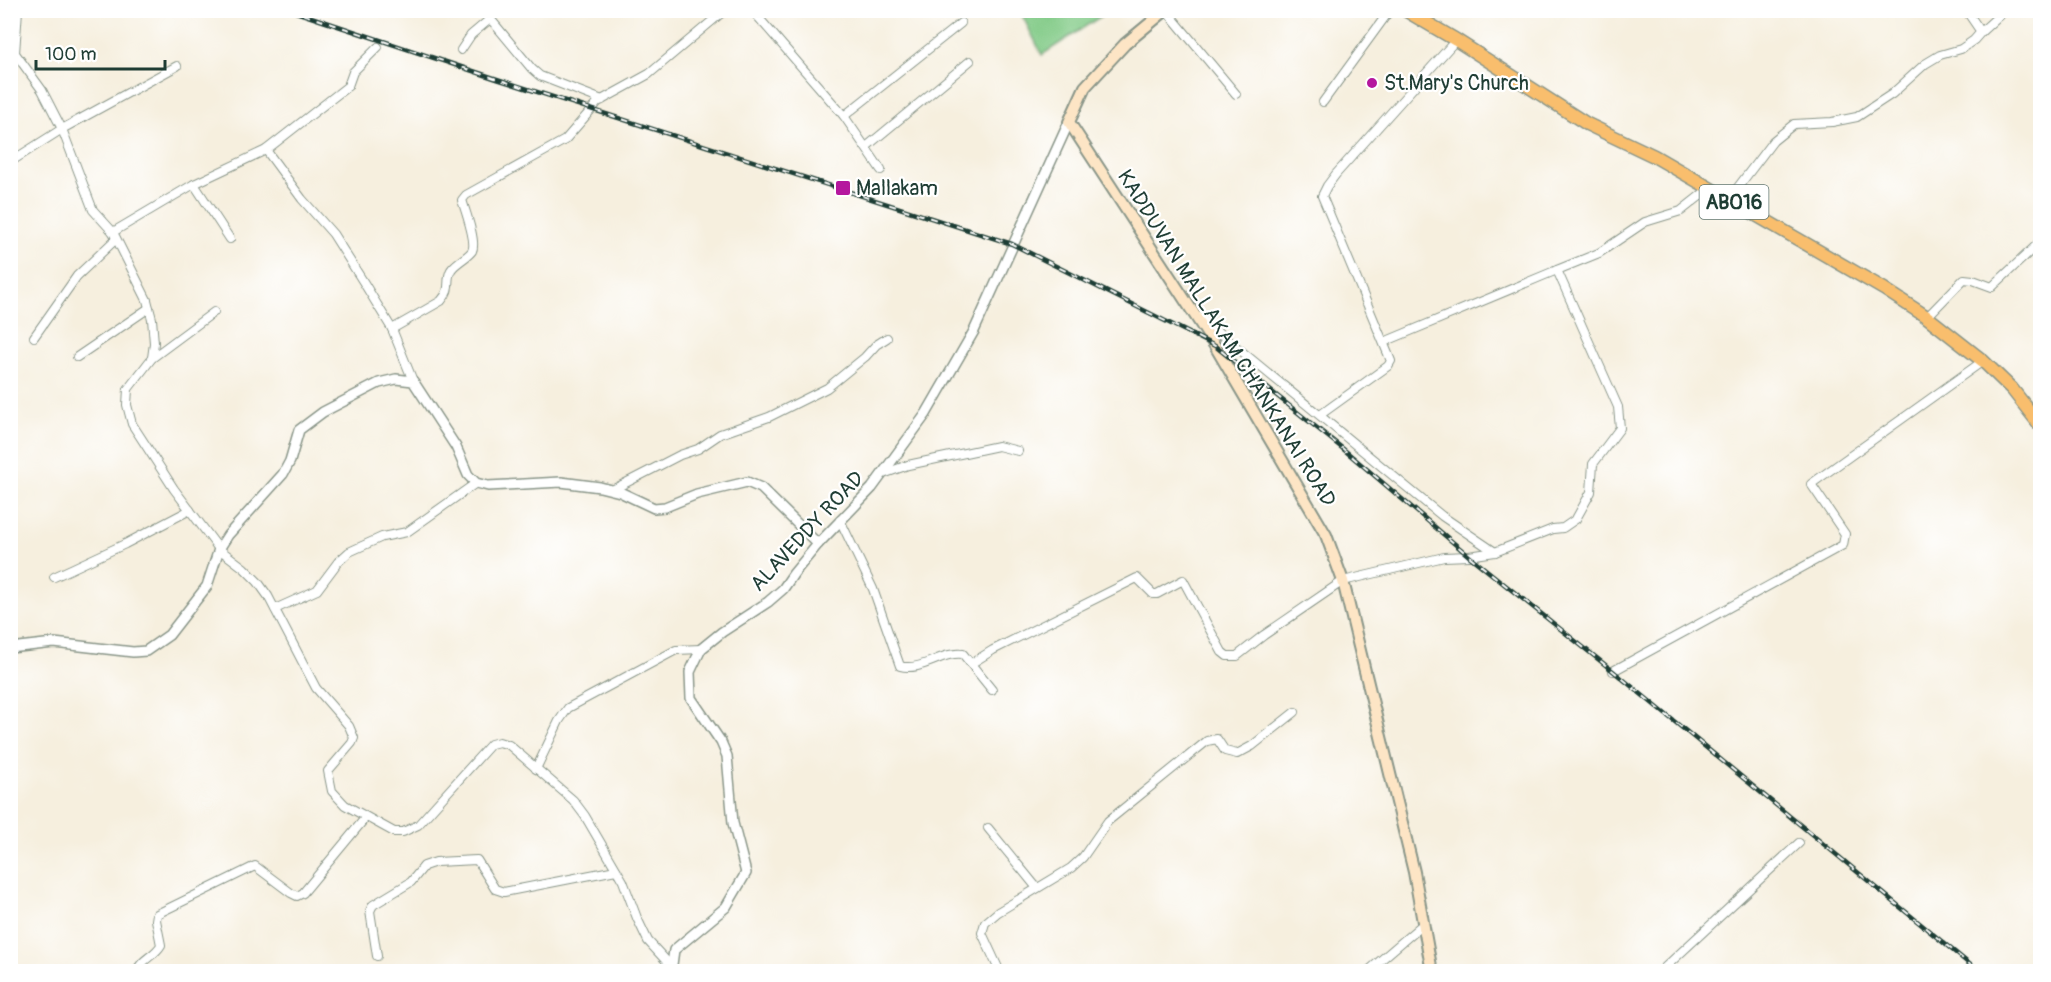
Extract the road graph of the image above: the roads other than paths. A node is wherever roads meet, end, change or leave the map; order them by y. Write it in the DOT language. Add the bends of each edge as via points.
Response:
graph roads {
  1 [pos="18,10"];
  2 [pos="483,10"];
  3 [pos="725,10"];
  4 [pos="752,10"];
  5 [pos="1166,10"];
  6 [pos="1390,10"];
  7 [pos="1405,10"];
  8 [pos="1966,10"];
  9 [pos="2005,10"];
  10 [pos="490,19"];
  11 [pos="961,23"];
  12 [pos="1981,32"];
  13 [pos="1456,40"];
  14 [pos="378,47"];
  15 [pos="461,50"];
  16 [pos="13,55"];
  17 [pos="970,61"];
  18 [pos="177,66"];
  19 [pos="1236,94"];
  20 [pos="602,100"];
  21 [pos="1323,102"];
  22 [pos="844,116"];
  23 [pos="1069,122"];
  24 [pos="62,129"];
  25 [pos="866,147"];
  26 [pos="266,150"];
  27 [pos="10,162"];
  28 [pos="881,170"];
  29 [pos="194,184"];
  30 [pos="1710,188"];
  31 [pos="1729,199"];
  32 [pos="114,235"];
  33 [pos="230,239"];
  34 [pos="2040,242"];
  35 [pos="1557,270"];
  36 [pos="149,308"];
  37 [pos="1190,309"];
  38 [pos="214,312"];
  39 [pos="1927,317"];
  40 [pos="392,329"];
  41 [pos="34,338"];
  42 [pos="886,338"];
  43 [pos="1384,342"];
  44 [pos="77,357"];
  45 [pos="152,358"];
  46 [pos="1983,361"];
  47 [pos="412,381"];
  48 [pos="1320,415"];
  49 [pos="2040,425"];
  50 [pos="1018,451"];
  51 [pos="883,474"];
  52 [pos="476,483"];
  53 [pos="612,490"];
  54 [pos="190,510"];
  55 [pos="840,520"];
  56 [pos="818,544"];
  57 [pos="219,549"];
  58 [pos="1495,552"];
  59 [pos="54,577"];
  60 [pos="1343,581"];
  61 [pos="275,609"];
  62 [pos="10,648"];
  63 [pos="701,649"];
  64 [pos="972,663"];
  65 [pos="1613,671"];
  66 [pos="992,690"];
  67 [pos="1296,712"];
  68 [pos="536,769"];
  69 [pos="366,817"];
  70 [pos="988,828"];
  71 [pos="1799,843"];
  72 [pos="616,870"];
  73 [pos="1037,888"];
  74 [pos="1423,924"];
  75 [pos="377,956"];
  76 [pos="671,969"];
  77 [pos="136,972"];
  78 [pos="1000,972"];
  79 [pos="1367,972"];
  80 [pos="1432,972"];
  81 [pos="1660,972"];
  1 -- 16 [label="street" via="18,38"];
  2 -- 10 [label="street"];
  3 -- 20 [label="street" via="649,74"];
  4 -- 22 [label="street"];
  5 -- 19 [label="street"];
  5 -- 23 [label="main road" via="1125,44 1085,87"];
  6 -- 21 [label="street"];
  7 -- 13 [label="main road, AB016"];
  8 -- 12 [label="street"];
  9 -- 12 [label="street"];
  10 -- 15 [label="street"];
  10 -- 20 [label="street" via="540,76"];
  11 -- 22 [label="street"];
  12 -- 31 [label="street" via="1961,49 1925,64 1857,117 1794,124 1773,141"];
  13 -- 30 [label="main road, AB016" via="1587,124"];
  13 -- 43 [label="street" via="1336,174 1322,196"];
  14 -- 26 [label="street" via="353,72 348,86"];
  16 -- 24 [label="street" via="42,90"];
  17 -- 25 [label="street"];
  18 -- 24 [label="street"];
  20 -- 40 [label="street" via="565,140 466,195 462,200 474,244 472,251 453,268 447,294 441,301"];
  22 -- 25 [label="street"];
  23 -- 37 [label="main road, KADDUVAN MALLAKAM CHANKANAI ROAD"];
  23 -- 51 [label="street, ALAVEDDY ROAD" via="974,331 926,414"];
  24 -- 27 [label="street"];
  24 -- 32 [label="street" via="93,210"];
  25 -- 28 [label="street"];
  26 -- 29 [label="street"];
  26 -- 40 [label="street" via="333,234"];
  29 -- 32 [label="street"];
  29 -- 33 [label="street"];
  30 -- 31 [label="main road, AB016"];
  30 -- 35 [label="street" via="1681,211 1645,222 1599,253"];
  31 -- 39 [label="main road, AB016"];
  32 -- 36 [label="street"];
  32 -- 41 [label="street" via="77,276"];
  34 -- 39 [label="street" via="1992,287 1964,279"];
  35 -- 43 [label="street"];
  35 -- 58 [label="street" via="1618,407 1620,428 1593,464 1591,492 1576,519 1563,528"];
  36 -- 44 [label="street"];
  36 -- 45 [label="street"];
  37 -- 48 [label="street"];
  37 -- 60 [label="main road, KADDUVAN MALLAKAM CHANKANAI ROAD" via="1326,535"];
  38 -- 45 [label="street"];
  39 -- 46 [label="main road, AB016"];
  40 -- 47 [label="street"];
  42 -- 53 [label="street" via="827,388 769,417 720,434 698,449"];
  43 -- 48 [label="street" via="1391,361 1388,366"];
  45 -- 54 [label="street" via="128,389 127,405 132,424"];
  46 -- 49 [label="main road, AB016" via="2012,389"];
  46 -- 65 [label="street" via="1811,484 1845,534 1843,545"];
  47 -- 52 [label="street"];
  47 -- 57 [label="street" via="379,383 322,412 299,430 283,474"];
  48 -- 58 [label="street" via="1442,516"];
  50 -- 51 [label="street" via="998,446"];
  51 -- 55 [label="street, ALAVEDDY ROAD"];
  52 -- 53 [label="street" via="488,486 561,482"];
  52 -- 61 [label="street" via="406,532 382,537 349,552 317,590"];
  53 -- 56 [label="street" via="654,508 747,482 761,488"];
  54 -- 57 [label="street"];
  54 -- 59 [label="street"];
  55 -- 56 [label="street, ALAVEDDY ROAD"];
  55 -- 64 [label="street" via="873,589 900,666 916,667 956,653"];
  56 -- 63 [label="street, ALAVEDDY ROAD" via="783,589"];
  57 -- 61 [label="street" via="258,582"];
  57 -- 62 [label="street" via="207,586 169,635 146,651 54,643"];
  58 -- 60 [label="street" via="1444,557"];
  60 -- 64 [label="street" via="1237,656 1222,652 1183,580 1153,594 1137,578"];
  60 -- 74 [label="main road, KADDUVAN MALLAKAM CHANKANAI ROAD" via="1414,872"];
  61 -- 69 [label="street" via="316,687 353,734 352,743 328,771 328,781 345,806"];
  63 -- 68 [label="street" via="676,650 568,708"];
  63 -- 76 [label="street" via="690,672 691,698 724,749 733,823 746,873 726,907 674,950"];
  64 -- 66 [label="street"];
  67 -- 73 [label="street" via="1237,754 1226,751 1217,739 1207,741 1108,821 1071,868"];
  68 -- 69 [label="street" via="509,745 491,744 418,825 394,832"];
  68 -- 72 [label="street" via="573,800"];
  69 -- 77 [label="street" via="297,896 255,866 158,914 160,948 140,963"];
  70 -- 73 [label="street"];
  71 -- 81 [label="street"];
  72 -- 75 [label="street" via="504,891 495,889 477,860 424,866 411,882 373,905 370,911"];
  72 -- 76 [label="street" via="648,941"];
  73 -- 78 [label="street" via="984,923 982,933"];
  74 -- 79 [label="street"];
  74 -- 80 [label="main road, KADDUVAN MALLAKAM CHANKANAI ROAD"];
}
